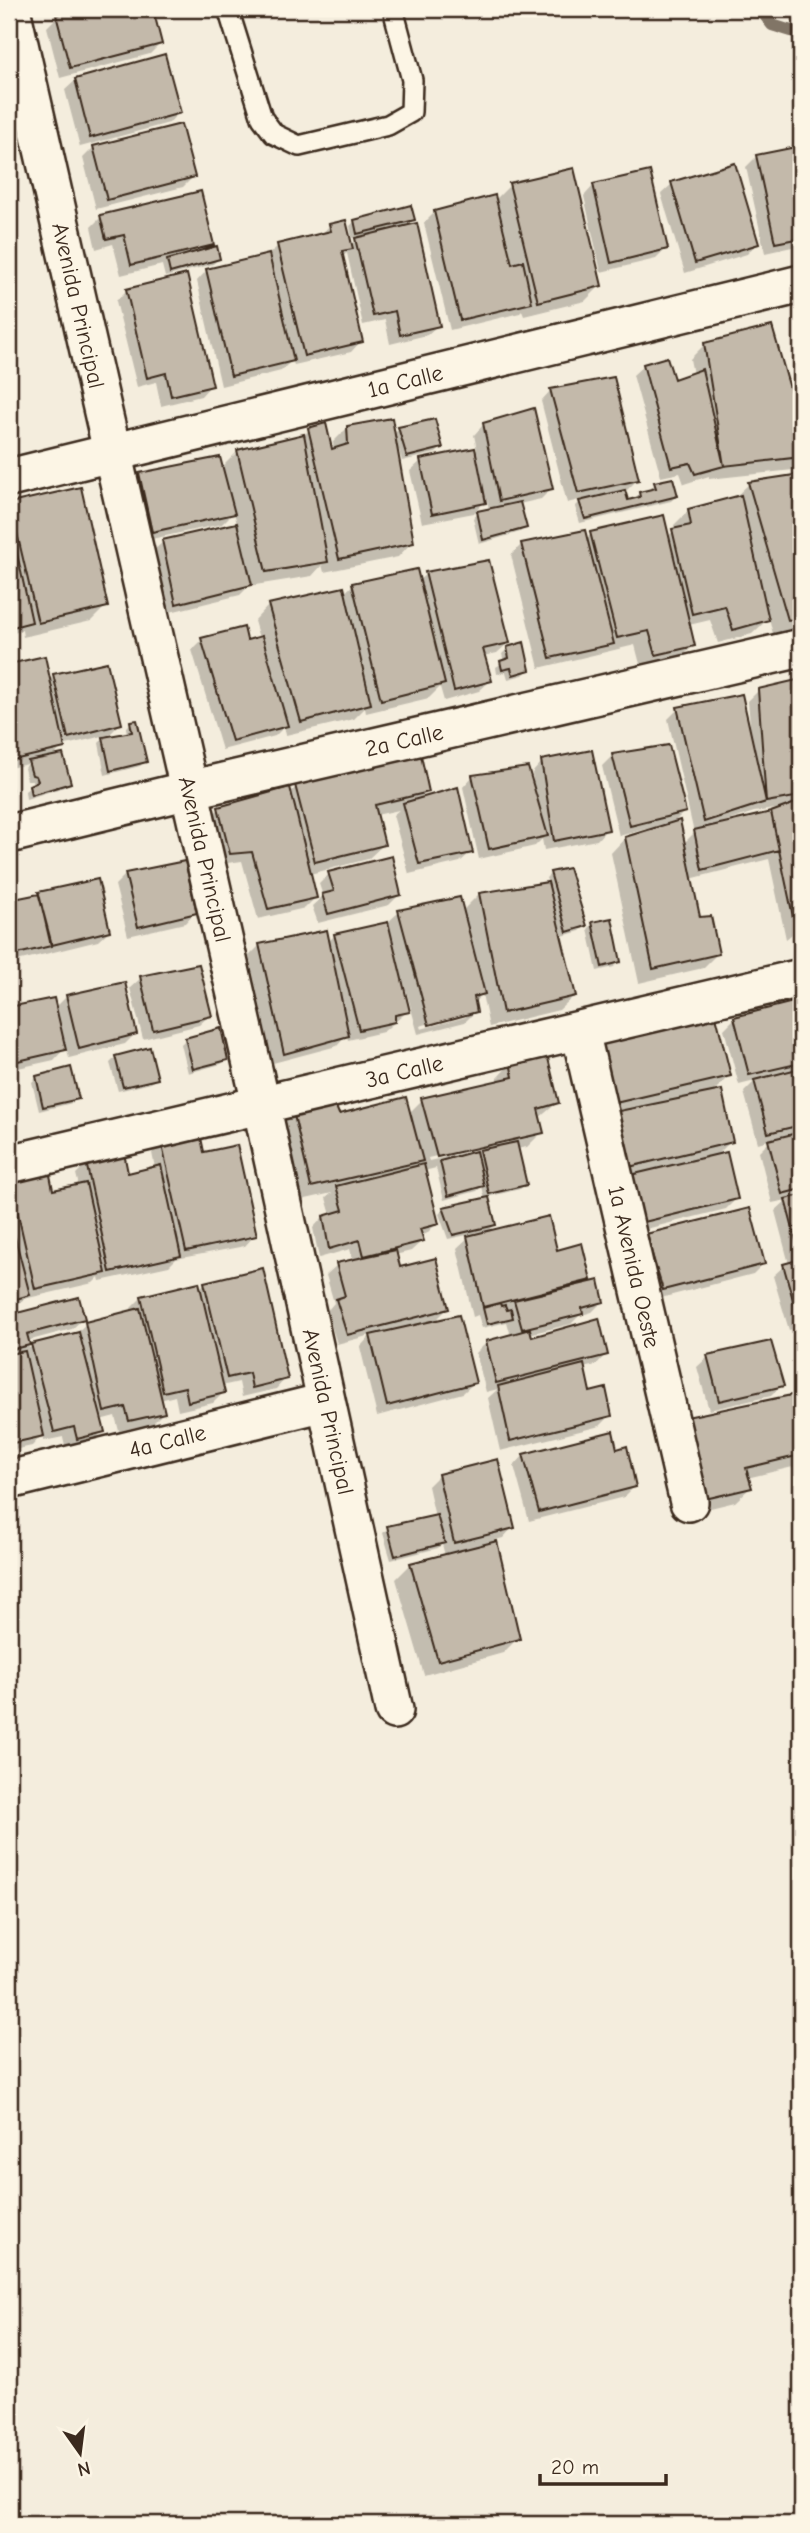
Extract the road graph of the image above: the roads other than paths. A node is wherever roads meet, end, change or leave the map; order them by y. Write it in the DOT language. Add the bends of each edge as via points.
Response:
graph roads {
  1 [pos="11,9"];
  2 [pos="228,9"];
  3 [pos="393,9"];
  4 [pos="801,284"];
  5 [pos="114,452"];
  6 [pos="9,478"];
  7 [pos="801,648"];
  8 [pos="189,790"];
  9 [pos="9,834"];
  10 [pos="801,978"];
  11 [pos="580,1031"];
  12 [pos="261,1104"];
  13 [pos="9,1164"];
  14 [pos="325,1402"];
  15 [pos="9,1480"];
  16 [pos="690,1502"];
  17 [pos="394,1710"];
  1 -- 5 [label="street, Avenida Principal"];
  2 -- 3 [label="lane" via="262,117 274,134 299,146 388,125 411,112 412,80"];
  4 -- 5 [label="street, 1a Calle"];
  5 -- 6 [label="street, 1a Calle"];
  5 -- 8 [label="street, Avenida Principal"];
  7 -- 8 [label="street, 2a Calle"];
  8 -- 9 [label="street, 2a Calle"];
  8 -- 12 [label="street, Avenida Principal"];
  10 -- 11 [label="street, 3a Calle"];
  11 -- 12 [label="street, 3a Calle"];
  11 -- 16 [label="street, 1a Avenida Oeste"];
  12 -- 13 [label="street, 3a Calle"];
  12 -- 14 [label="street, Avenida Principal"];
  14 -- 15 [label="street, 4a Calle"];
  14 -- 17 [label="street, Avenida Principal"];
}
